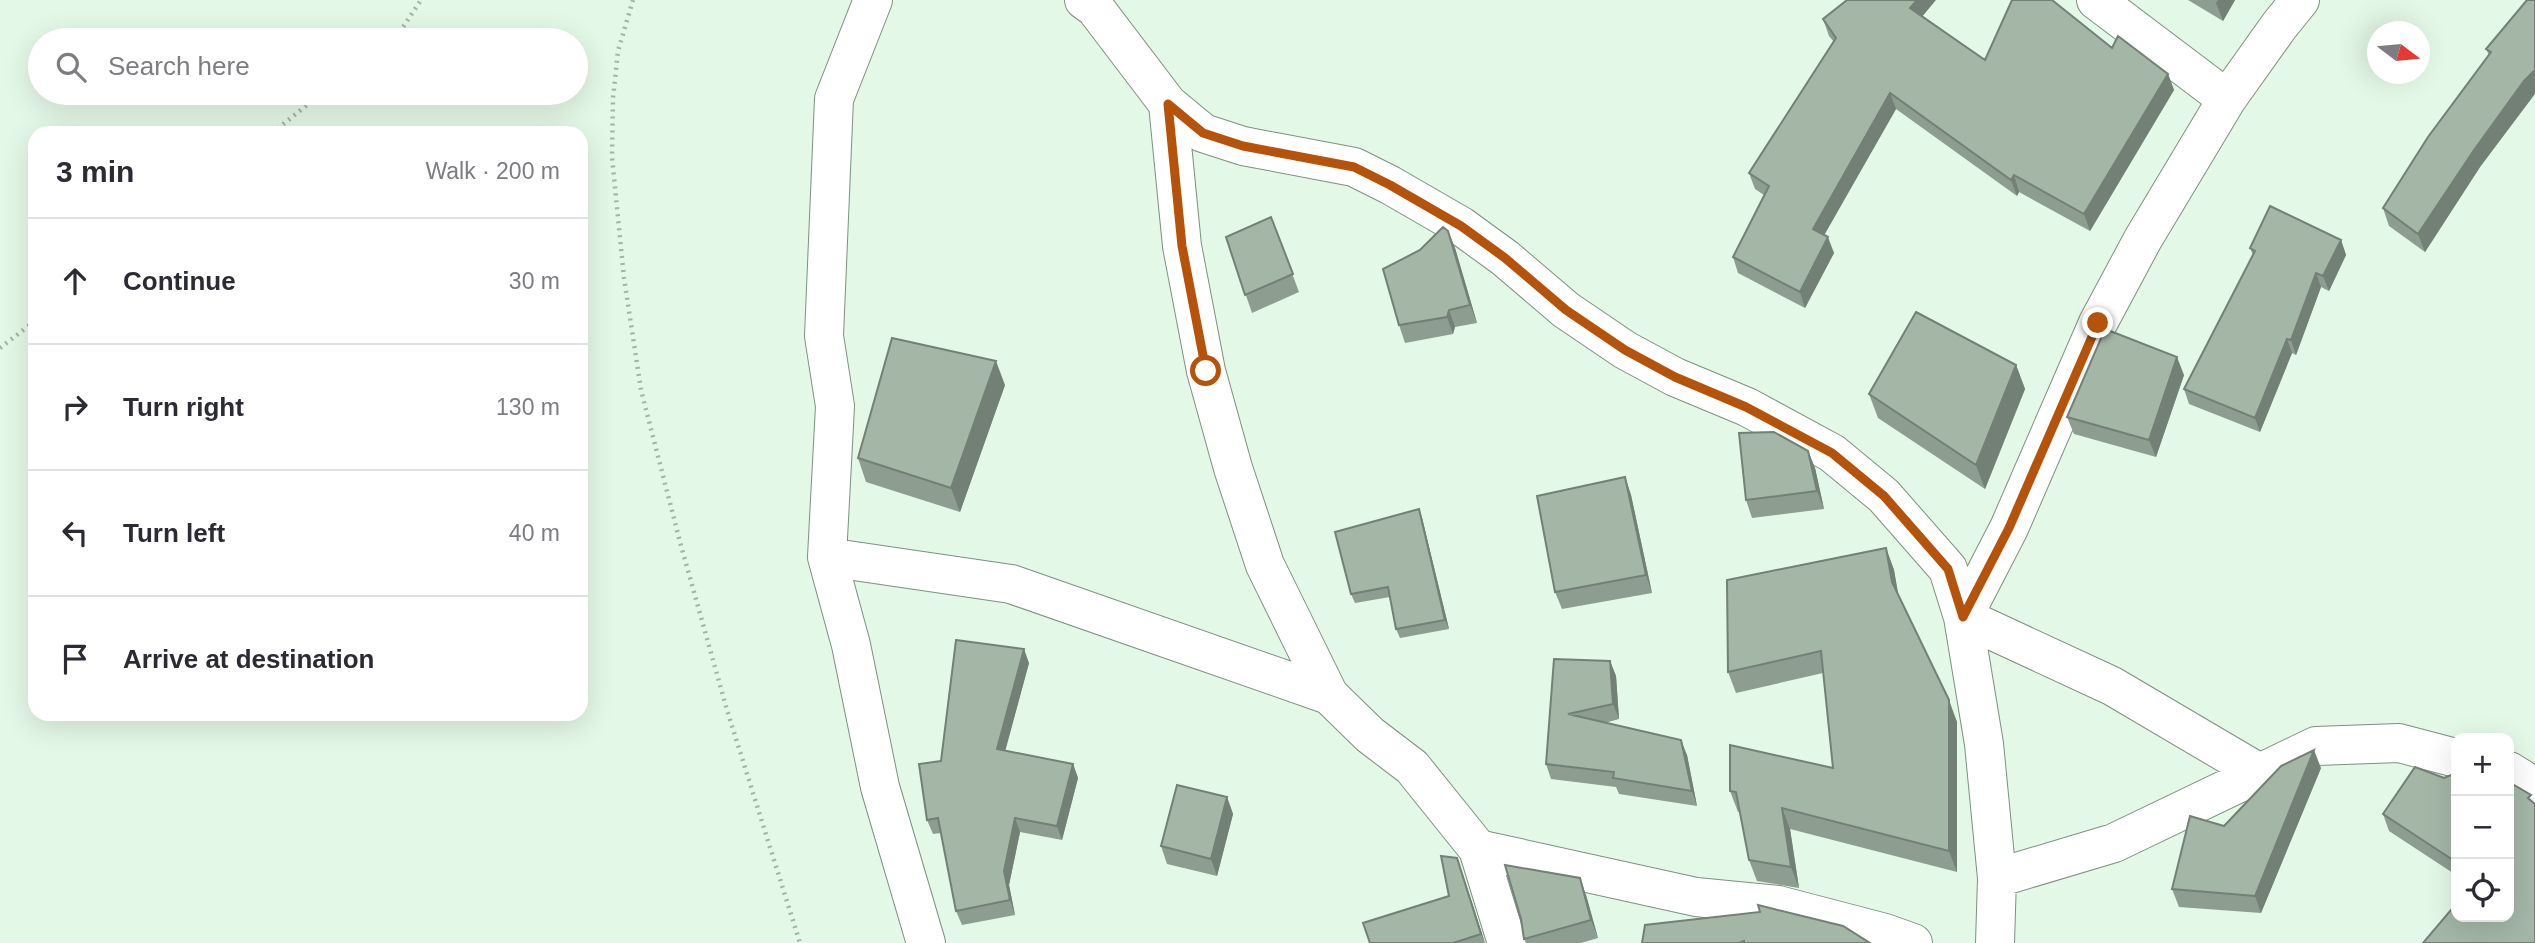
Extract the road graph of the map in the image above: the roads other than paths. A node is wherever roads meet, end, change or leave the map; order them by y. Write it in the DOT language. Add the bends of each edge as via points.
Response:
graph roads {
  1 [pos="873,0"];
  2 [pos="1084,0"];
  3 [pos="2096,0"];
  4 [pos="2300,0"];
  5 [pos="2227,99"];
  6 [pos="1168,104"];
  7 [pos="827,558"];
  8 [pos="1963,617"];
  9 [pos="1329,695"];
  10 [pos="2451,757"];
  11 [pos="2258,772"];
  12 [pos="2514,774"];
  13 [pos="2535,787"];
  14 [pos="1478,849"];
  15 [pos="1997,878"];
  16 [pos="926,943"];
  17 [pos="1507,943"];
  18 [pos="1913,943"];
  19 [pos="1995,943"];
  1 -- 7 [label="street" via="834,99 824,336 835,406"];
  2 -- 6 [label="street" via="1095,8"];
  3 -- 5 [label="street"];
  4 -- 5 [label="street"];
  5 -- 8 [label="street" via="2098,323 2009,528"];
  6 -- 8 [label="street" via="1203,133 1243,146 1354,167 1390,185 1461,226 1566,310 1625,350 1832,453 1884,496 1948,569"];
  6 -- 9 [label="street" via="1182,246 1206,371 1229,456 1265,565"];
  7 -- 9 [label="street" via="1011,584"];
  7 -- 16 [label="street" via="851,645 880,787"];
  8 -- 11 [label="street" via="2112,686"];
  8 -- 15 [label="street" via="1984,744"];
  9 -- 14 [label="street" via="1412,767"];
  10 -- 11 [label="street" via="2399,743 2316,746"];
  11 -- 15 [label="street" via="2114,843"];
  12 -- 13 [label="street"];
  14 -- 17 [label="street"];
  14 -- 18 [label="street" via="1696,897 1778,905"];
  15 -- 19 [label="street"];
}
